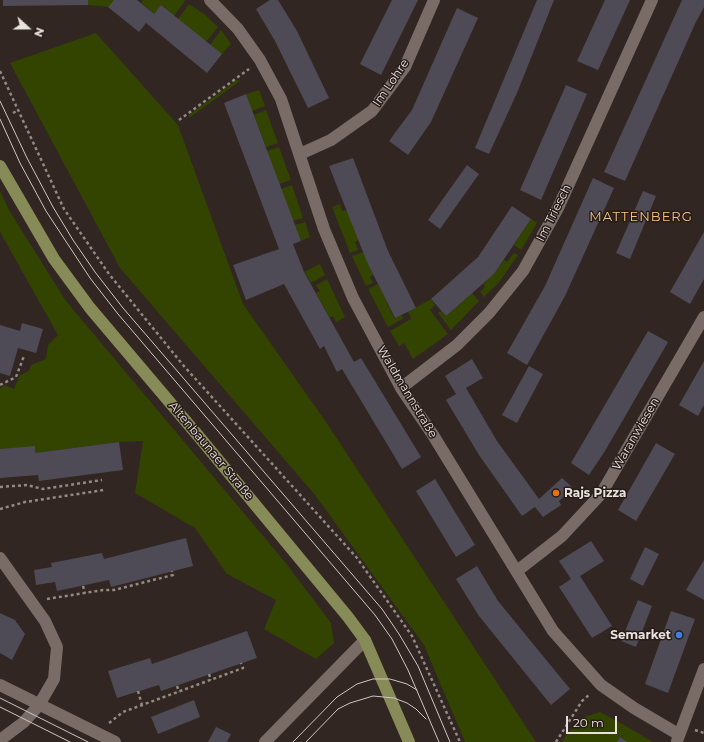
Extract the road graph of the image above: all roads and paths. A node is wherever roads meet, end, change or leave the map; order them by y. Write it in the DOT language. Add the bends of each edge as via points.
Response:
graph roads {
  1 [pos="434,0"];
  2 [pos="652,0"];
  3 [pos="214,1"];
  4 [pos="260,60"];
  5 [pos="0,71"];
  6 [pos="18,110"];
  7 [pos="13,113"];
  8 [pos="179,120"];
  9 [pos="300,154"];
  10 [pos="0,166"];
  11 [pos="704,317"];
  12 [pos="24,356"];
  13 [pos="0,385"];
  14 [pos="401,388"];
  15 [pos="102,480"];
  16 [pos="0,487"];
  17 [pos="104,490"];
  18 [pos="0,509"];
  19 [pos="0,558"];
  20 [pos="172,571"];
  21 [pos="517,571"];
  22 [pos="131,581"];
  23 [pos="83,586"];
  24 [pos="132,586"];
  25 [pos="85,593"];
  26 [pos="36,608"];
  27 [pos="365,640"];
  28 [pos="241,663"];
  29 [pos="704,669"];
  30 [pos="209,674"];
  31 [pos="211,680"];
  32 [pos="602,685"];
  33 [pos="0,686"];
  34 [pos="177,686"];
  35 [pos="138,691"];
  36 [pos="179,692"];
  37 [pos="39,705"];
  38 [pos="142,705"];
  39 [pos="98,734"];
  40 [pos="678,738"];
  41 [pos="0,740"];
  42 [pos="115,742"];
  43 [pos="265,742"];
  44 [pos="409,742"];
  45 [pos="460,742"];
  46 [pos="556,742"];
  1 -- 9 [label="street, Im Lohre" via="405,67 372,111 331,140"];
  2 -- 14 [label="street, Im Triesch" via="558,208 523,271 490,314 462,340"];
  3 -- 4 [label="street, Waldmannstraße"];
  4 -- 8 [label="path"];
  4 -- 9 [label="street, Waldmannstraße" via="281,99"];
  5 -- 6 [label="path"];
  6 -- 7 [label="path"];
  6 -- 45 [label="path" via="64,208 109,274 183,364 357,558 412,636"];
  9 -- 14 [label="street, Waldmannstraße" via="324,229 353,298"];
  10 -- 27 [label="main road, Altenbaunaer Straße" via="54,259 90,308 341,607"];
  11 -- 21 [label="street, Waranwiesen" via="601,494 562,536"];
  12 -- 13 [label="path" via="16,377"];
  14 -- 21 [label="street, Waldmannstraße"];
  15 -- 16 [label="path" via="43,489 28,485"];
  17 -- 18 [label="path" via="24,502"];
  19 -- 26 [label="street"];
  20 -- 24 [label="path" via="173,575"];
  21 -- 32 [label="street, Waldmannstraße" via="553,631"];
  22 -- 24 [label="path"];
  23 -- 25 [label="path"];
  24 -- 25 [label="path"];
  25 -- 26 [label="path" via="47,599"];
  26 -- 37 [label="street" via="57,647 54,679"];
  27 -- 43 [label="street"];
  27 -- 44 [label="main road, Altenbaunaer Straße"];
  28 -- 31 [label="path" via="243,668"];
  29 -- 40 [label="street"];
  30 -- 31 [label="path"];
  31 -- 36 [label="path"];
  32 -- 40 [label="street, Waldmannstraße"];
  32 -- 46 [label="path" via="582,701"];
  33 -- 37 [label="street"];
  34 -- 36 [label="path"];
  35 -- 38 [label="path"];
  36 -- 38 [label="path"];
  37 -- 39 [label="street"];
  37 -- 41 [label="street" via="24,722"];
  38 -- 39 [label="path" via="123,712"];
  39 -- 42 [label="street"];
}
